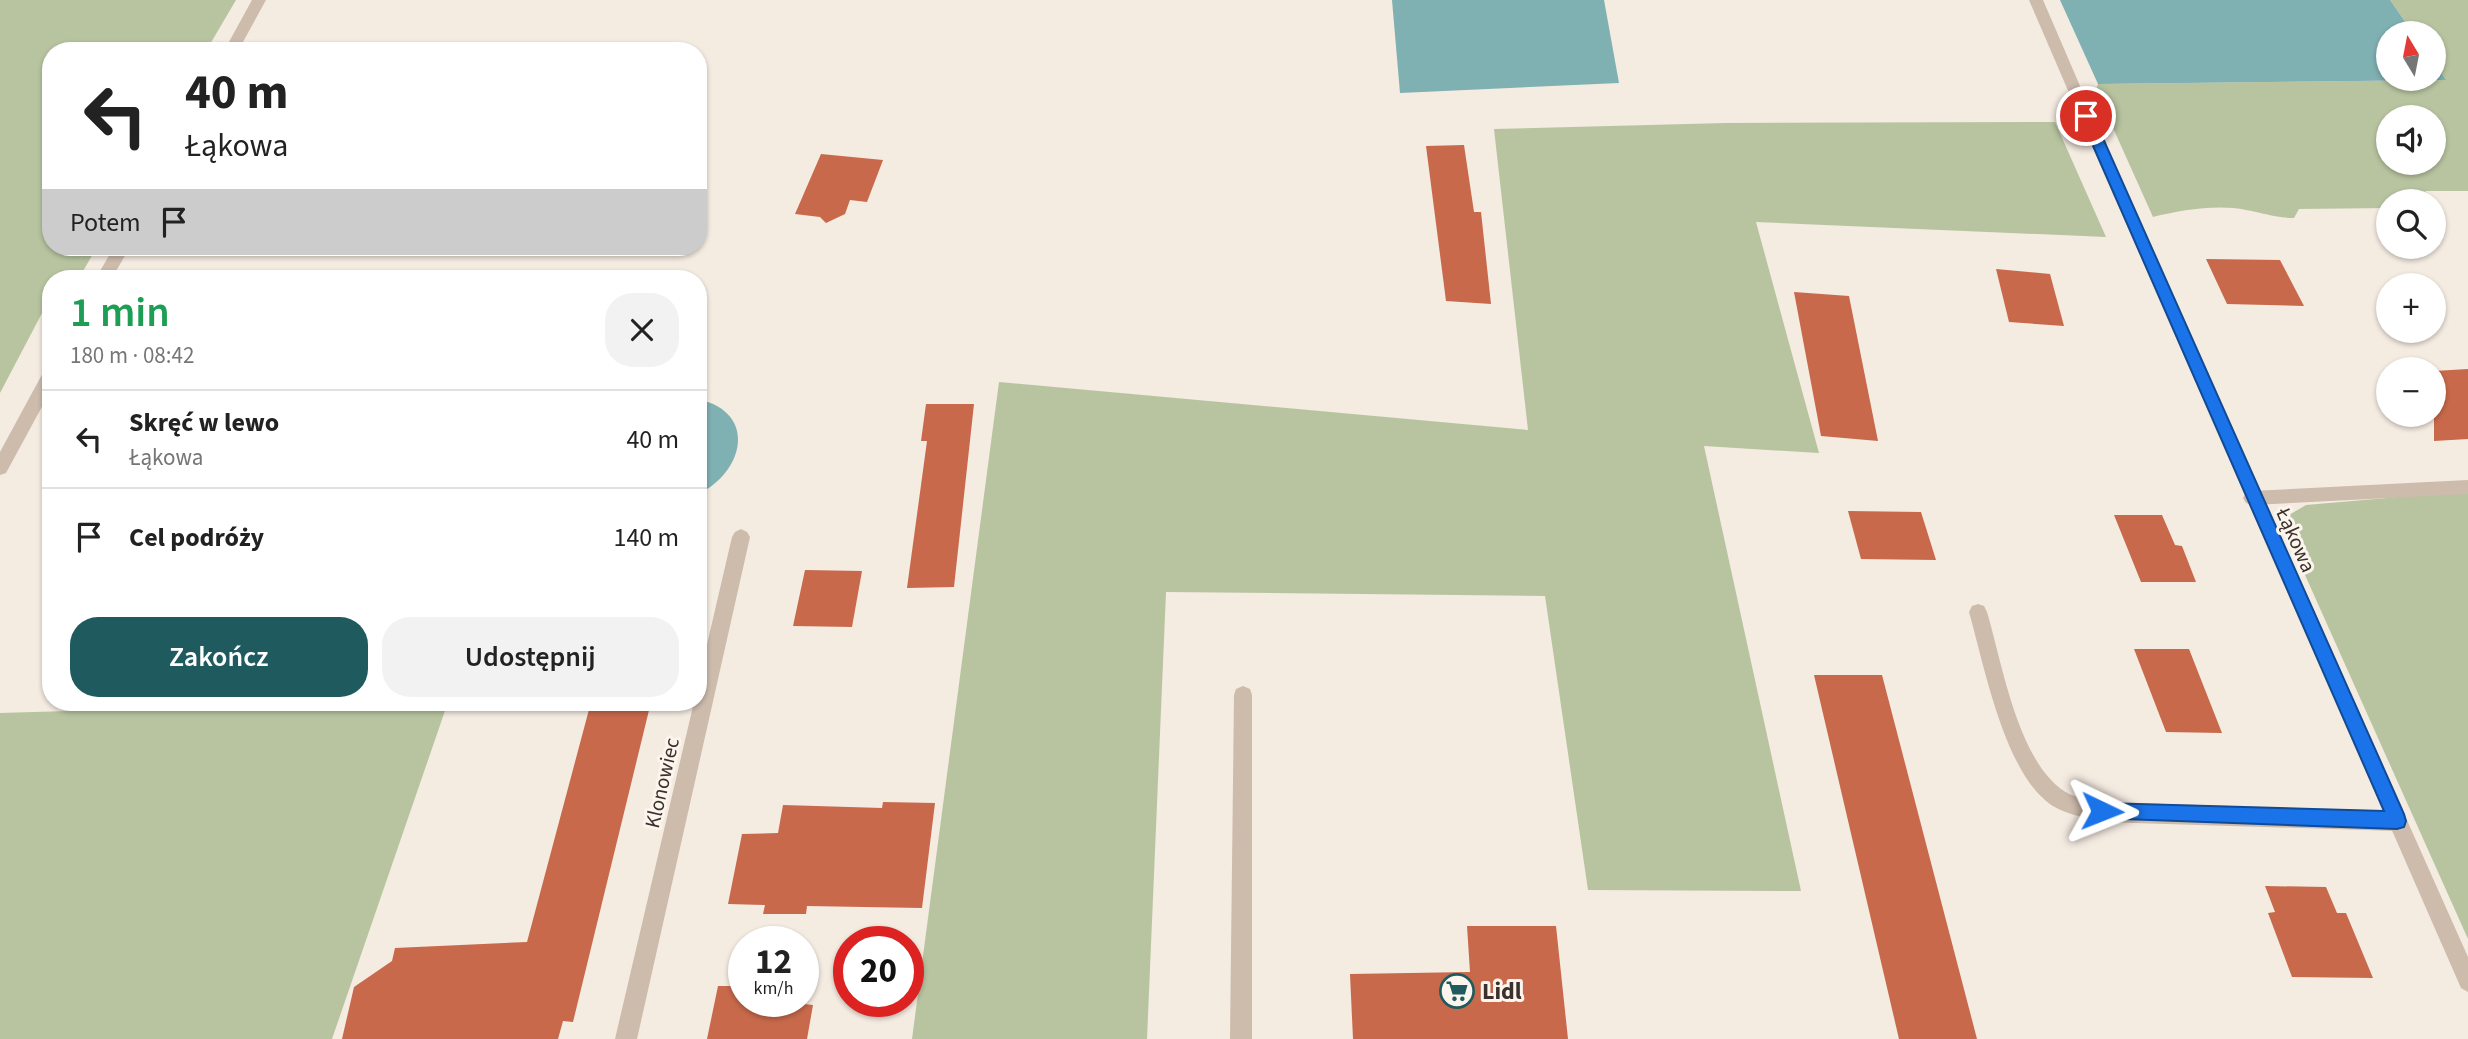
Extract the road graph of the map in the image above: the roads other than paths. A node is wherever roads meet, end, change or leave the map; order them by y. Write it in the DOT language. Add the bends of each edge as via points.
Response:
graph roads {
  1 [pos="259,0"];
  2 [pos="2036,0"];
  3 [pos="236,42"];
  4 [pos="42,391"];
  5 [pos="0,468"];
  6 [pos="2468,487"];
  7 [pos="2252,498"];
  8 [pos="741,537"];
  9 [pos="1978,612"];
  10 [pos="707,685"];
  11 [pos="1243,695"];
  12 [pos="701,711"];
  13 [pos="2397,821"];
  14 [pos="2468,981"];
  15 [pos="626,1039"];
  16 [pos="1241,1039"];
  1 -- 3 [label="street"];
  2 -- 7 [label="street, Łąkowa"];
  4 -- 5 [label="street"];
  6 -- 7 [label="street"];
  7 -- 13 [label="street, Łąkowa"];
  8 -- 10 [label="street, Klonowiec"];
  9 -- 13 [label="street" via="2025,758 2054,795 2102,811"];
  11 -- 16 [label="street"];
  12 -- 15 [label="street, Klonowiec"];
  13 -- 14 [label="street, Łąkowa"];
}
